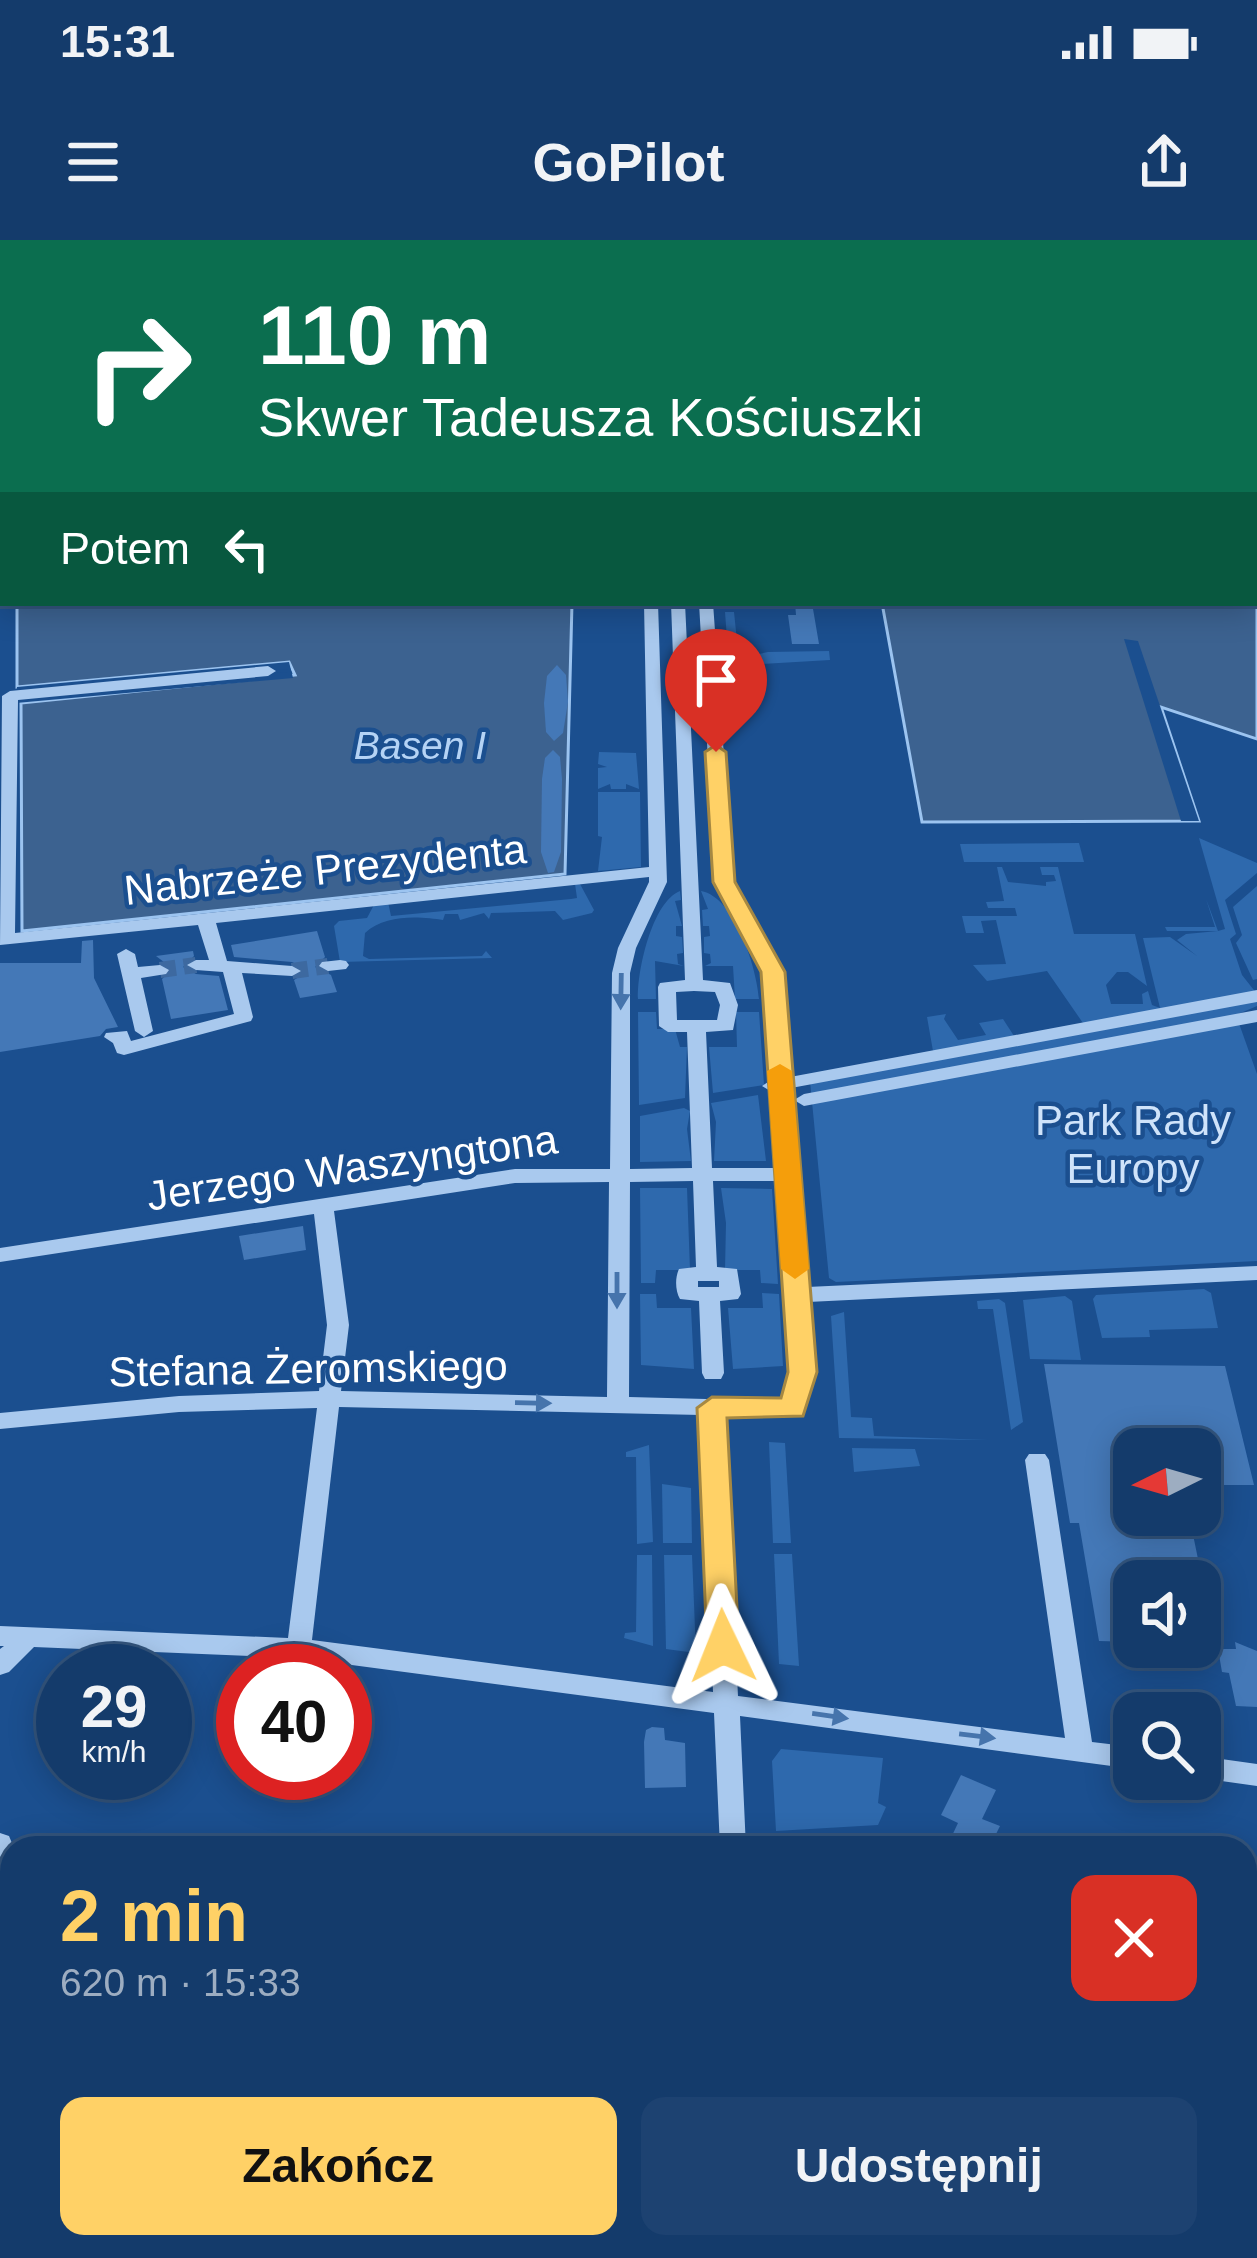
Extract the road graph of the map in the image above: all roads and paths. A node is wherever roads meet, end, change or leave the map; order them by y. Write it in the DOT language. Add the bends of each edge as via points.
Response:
graph roads {
  1 [pos="651,606"];
  2 [pos="678,606"];
  3 [pos="706,606"];
  4 [pos="268,671"];
  5 [pos="658,871"];
  6 [pos="206,917"];
  7 [pos="3,940"];
  8 [pos="126,949"];
  9 [pos="196,965"];
  10 [pos="226,968"];
  11 [pos="160,970"];
  12 [pos="292,971"];
  13 [pos="694,985"];
  14 [pos="1257,996"];
  15 [pos="1257,1016"];
  16 [pos="696,1027"];
  17 [pos="113,1036"];
  18 [pos="147,1038"];
  19 [pos="789,1088"];
  20 [pos="620,1174"];
  21 [pos="703,1174"];
  22 [pos="788,1174"];
  23 [pos="323,1206"];
  24 [pos="0,1255"];
  25 [pos="1257,1273"];
  26 [pos="796,1295"];
  27 [pos="713,1372"];
  28 [pos="332,1399"];
  29 [pos="618,1406"];
  30 [pos="712,1408"];
  31 [pos="0,1421"];
  32 [pos="1037,1460"];
  33 [pos="0,1636"];
  34 [pos="30,1636"];
  35 [pos="216,1644"];
  36 [pos="300,1644"];
  37 [pos="372,1657"];
  38 [pos="0,1665"];
  39 [pos="726,1701"];
  40 [pos="1081,1750"];
  41 [pos="1113,1755"];
  42 [pos="1221,1770"];
  43 [pos="1257,1775"];
  44 [pos="732,1836"];
  1 -- 5 [label="street"];
  2 -- 13 [label="street"];
  3 -- 19 [label="street" via="724,882 773,972"];
  4 -- 7 [label="street" via="10,696"];
  5 -- 6 [label="street, Nabrzeże Prezydenta"];
  5 -- 20 [label="street, one-way" via="622,960"];
  6 -- 8 [label="street, Nabrzeże Prezydenta"];
  6 -- 10 [label="street"];
  7 -- 8 [label="street, Nabrzeże Prezydenta"];
  8 -- 11 [label="street"];
  8 -- 18 [label="street"];
  9 -- 10 [label="street"];
  10 -- 12 [label="street"];
  10 -- 18 [label="street" via="244,1017"];
  13 -- 16 [label="street" via="667,987 664,1006 668,1026"];
  13 -- 16 [label="street" via="724,987 729,1005 726,1026"];
  14 -- 19 [label="street"];
  15 -- 19 [label="street"];
  16 -- 21 [label="street"];
  17 -- 18 [label="street" via="124,1049"];
  19 -- 22 [label="street"];
  20 -- 21 [label="street, Jerzego Waszyngtona"];
  20 -- 23 [label="street, Jerzego Waszyngtona" via="515,1176"];
  20 -- 29 [label="street, one-way"];
  21 -- 22 [label="street, Jerzego Waszyngtona"];
  21 -- 27 [label="street"];
  22 -- 26 [label="street"];
  23 -- 24 [label="street, Jerzego Waszyngtona"];
  23 -- 28 [label="street" via="337,1300"];
  25 -- 26 [label="street"];
  26 -- 30 [label="street, Stefana Żeromskiego" via="802,1372 793,1409"];
  28 -- 29 [label="street, Stefana Żeromskiego, one-way"];
  28 -- 31 [label="street, Stefana Żeromskiego"];
  28 -- 36 [label="street"];
  29 -- 30 [label="street, Stefana Żeromskiego"];
  30 -- 39 [label="street"];
  32 -- 40 [label="street"];
  33 -- 34 [label="street"];
  34 -- 35 [label="street"];
  34 -- 38 [label="street"];
  37 -- 39 [label="street"];
  39 -- 40 [label="street, one-way"];
  39 -- 44 [label="street"];
  40 -- 41 [label="street"];
  42 -- 43 [label="street"];
}
